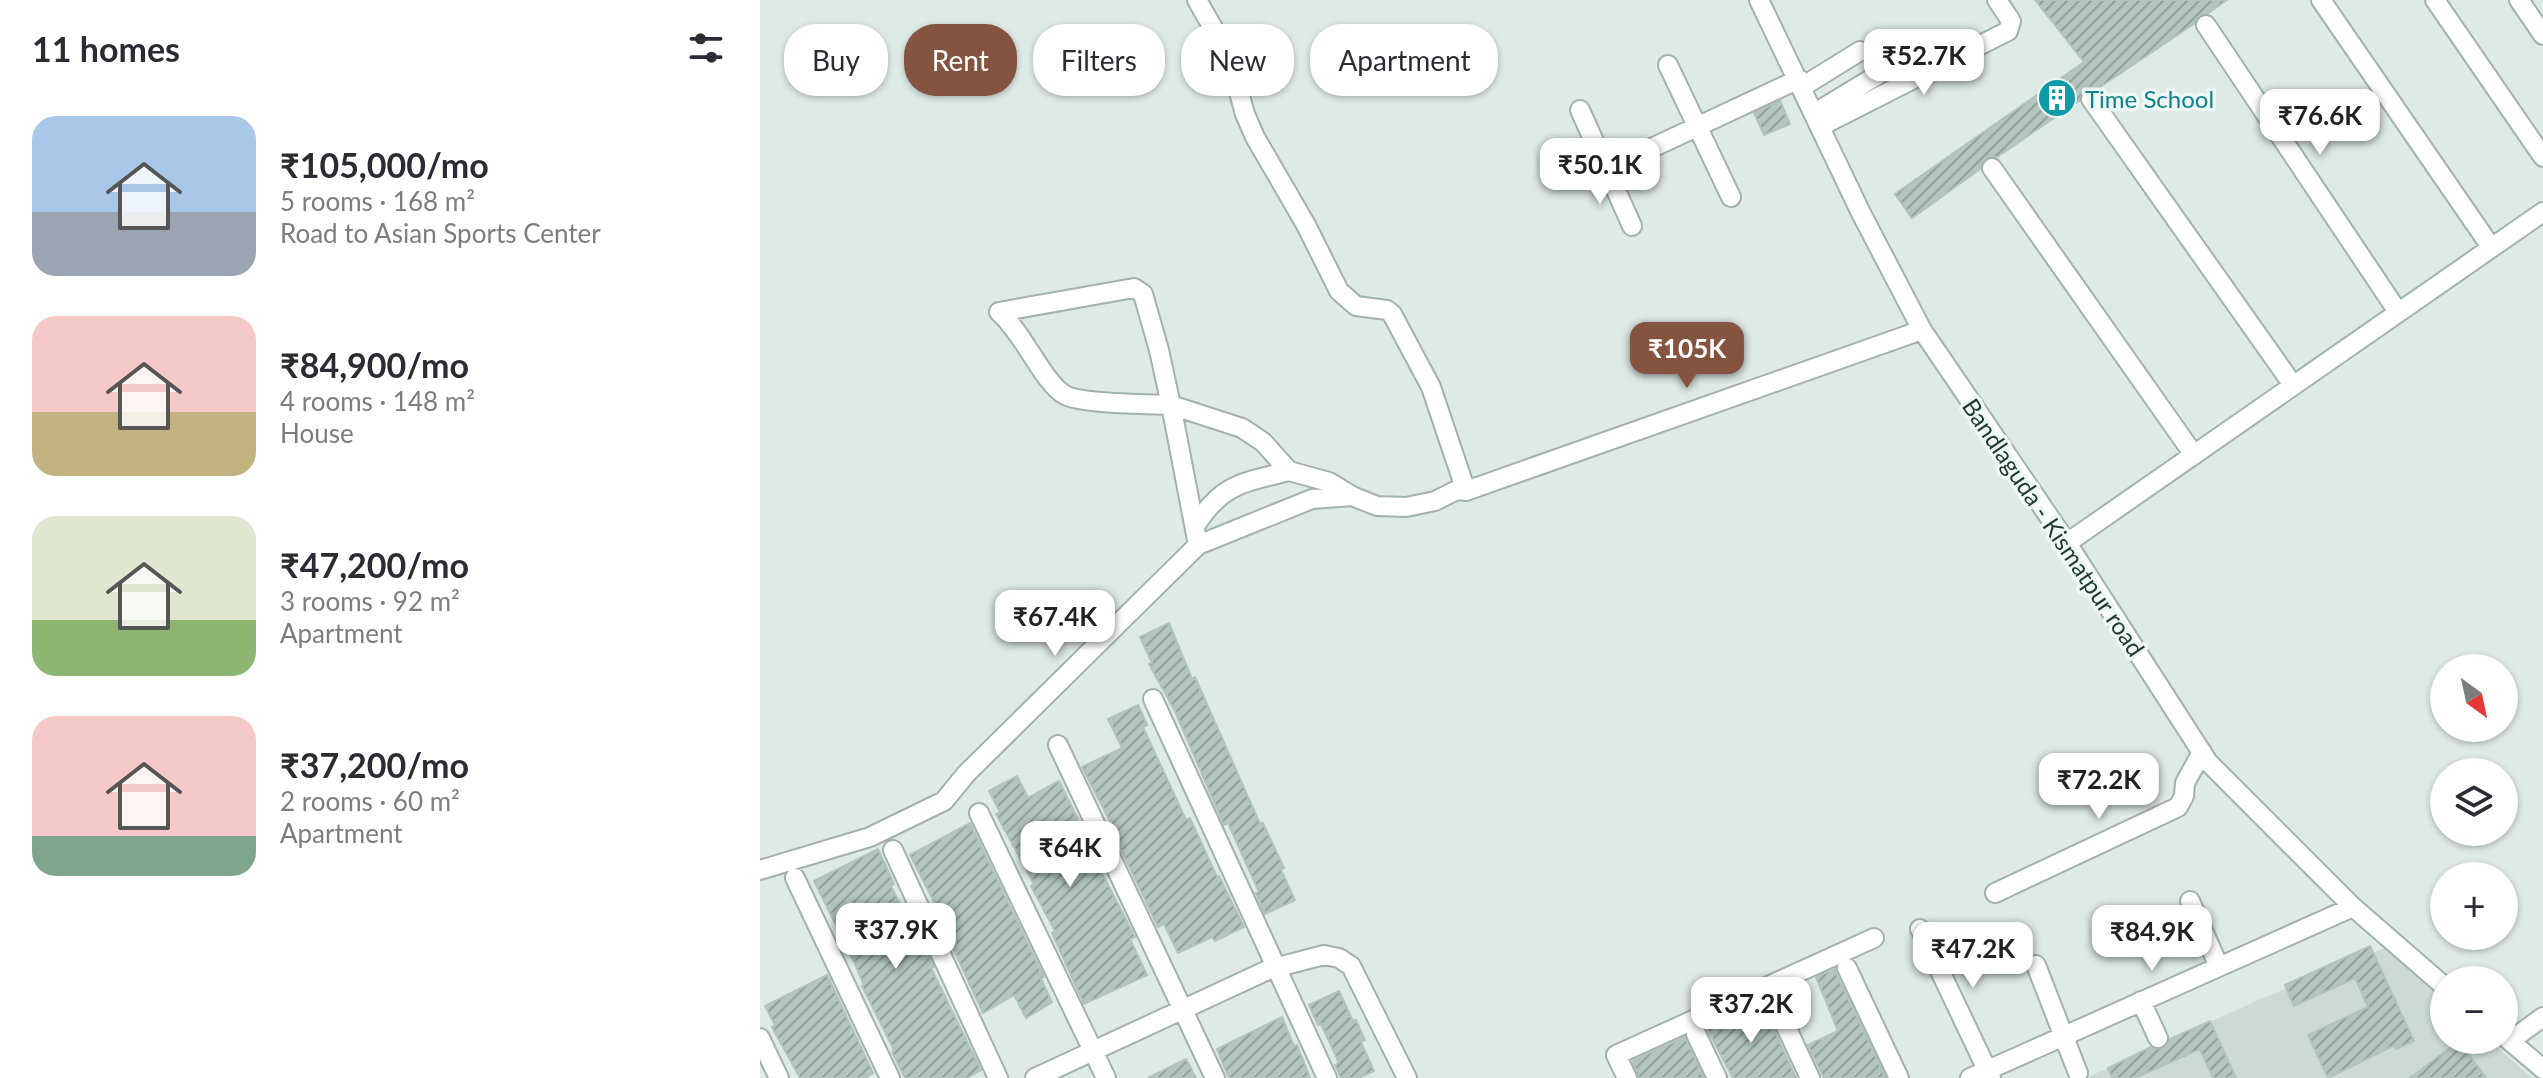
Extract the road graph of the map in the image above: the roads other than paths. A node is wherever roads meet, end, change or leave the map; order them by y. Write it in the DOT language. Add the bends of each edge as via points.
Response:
graph roads {
  1 [pos="1197,0"];
  2 [pos="1759,0"];
  3 [pos="1997,0"];
  4 [pos="2321,0"];
  5 [pos="2435,0"];
  6 [pos="2519,0"];
  7 [pos="2206,25"];
  8 [pos="2543,35"];
  9 [pos="1860,51"];
  10 [pos="1668,65"];
  11 [pos="1881,73"];
  12 [pos="1801,83"];
  13 [pos="2091,99"];
  14 [pos="1580,110"];
  15 [pos="1818,120"];
  16 [pos="1698,127"];
  17 [pos="2543,157"];
  18 [pos="1992,168"];
  19 [pos="1607,169"];
  20 [pos="1731,197"];
  21 [pos="2543,212"];
  22 [pos="1632,226"];
  23 [pos="2491,247"];
  24 [pos="2398,312"];
  25 [pos="1922,330"];
  26 [pos="2293,385"];
  27 [pos="1171,405"];
  28 [pos="2194,455"];
  29 [pos="1289,471"];
  30 [pos="1466,491"];
  31 [pos="1352,496"];
  32 [pos="1195,526"];
  33 [pos="2067,543"];
  34 [pos="1198,545"];
  35 [pos="1153,699"];
  36 [pos="1058,745"];
  37 [pos="2202,752"];
  38 [pos="979,813"];
  39 [pos="893,850"];
  40 [pos="760,870"];
  41 [pos="795,878"];
  42 [pos="1995,893"];
  43 [pos="2190,901"];
  44 [pos="2353,907"];
  45 [pos="1920,929"];
  46 [pos="1874,938"];
  47 [pos="2036,965"];
  48 [pos="1276,967"];
  49 [pos="2219,967"];
  50 [pos="1847,968"];
  51 [pos="2430,974"];
  52 [pos="2141,1001"];
  53 [pos="1775,1003"];
  54 [pos="1183,1011"];
  55 [pos="2543,1017"];
  56 [pos="2518,1032"];
  57 [pos="1696,1034"];
  58 [pos="2064,1036"];
  59 [pos="760,1038"];
  60 [pos="2158,1038"];
  61 [pos="2518,1047"];
  62 [pos="1094,1052"];
  63 [pos="2543,1069"];
  64 [pos="2078,1073"];
  65 [pos="1989,1074"];
  66 [pos="779,1078"];
  67 [pos="890,1078"];
  68 [pos="998,1078"];
  69 [pos="1035,1078"];
  70 [pos="1106,1078"];
  71 [pos="1215,1078"];
  72 [pos="1327,1078"];
  73 [pos="1407,1078"];
  74 [pos="1627,1078"];
  75 [pos="1717,1078"];
  76 [pos="1810,1078"];
  77 [pos="1899,1078"];
  78 [pos="1970,1078"];
  1 -- 30 [label="street" via="1229,56 1255,137 1339,291 1356,306 1392,314 1431,387"];
  2 -- 12 [label="street, Bandlaguda - Kismatpur road"];
  3 -- 15 [label="street" via="2011,21 2008,31"];
  4 -- 23 [label="street"];
  5 -- 17 [label="street"];
  6 -- 8 [label="street"];
  7 -- 24 [label="street"];
  9 -- 12 [label="street"];
  10 -- 16 [label="street"];
  11 -- 15 [label="street"];
  12 -- 15 [label="street, Bandlaguda - Kismatpur road"];
  12 -- 16 [label="street"];
  13 -- 26 [label="street"];
  14 -- 19 [label="street"];
  15 -- 25 [label="street, Bandlaguda - Kismatpur road"];
  16 -- 19 [label="street"];
  16 -- 20 [label="street"];
  18 -- 28 [label="street"];
  19 -- 22 [label="street"];
  21 -- 23 [label="street"];
  23 -- 24 [label="street"];
  24 -- 26 [label="street"];
  25 -- 30 [label="street"];
  25 -- 33 [label="street, Bandlaguda - Kismatpur road"];
  26 -- 28 [label="street"];
  27 -- 27 [label="street" via="1065,396 999,312 1139,290"];
  27 -- 29 [label="street" via="1242,428"];
  27 -- 32 [label="street"];
  28 -- 33 [label="street"];
  29 -- 31 [label="street" via="1329,482"];
  29 -- 32 [label="street" via="1228,489 1209,504"];
  30 -- 31 [label="street" via="1406,507 1377,506"];
  31 -- 34 [label="street" via="1312,499"];
  32 -- 34 [label="street"];
  33 -- 37 [label="street, Bandlaguda - Kismatpur road"];
  34 -- 40 [label="street" via="944,801 870,837"];
  35 -- 48 [label="street"];
  36 -- 54 [label="street"];
  37 -- 42 [label="street" via="2178,807"];
  37 -- 44 [label="street, Bandlaguda - Kismatpur road"];
  38 -- 62 [label="street"];
  39 -- 68 [label="street"];
  41 -- 67 [label="street"];
  43 -- 49 [label="street"];
  44 -- 49 [label="street"];
  44 -- 51 [label="street, Bandlaguda - Kismatpur road"];
  45 -- 65 [label="street"];
  46 -- 74 [label="street" via="1616,1055"];
  47 -- 58 [label="street"];
  48 -- 54 [label="street"];
  48 -- 72 [label="street"];
  48 -- 73 [label="street" via="1324,955 1351,966"];
  49 -- 52 [label="street"];
  50 -- 77 [label="street"];
  52 -- 58 [label="street"];
  52 -- 60 [label="street"];
  53 -- 76 [label="street"];
  54 -- 62 [label="street"];
  54 -- 71 [label="street"];
  55 -- 56 [label="street"];
  57 -- 75 [label="street"];
  58 -- 64 [label="street"];
  58 -- 65 [label="street"];
  59 -- 66 [label="street"];
  61 -- 63 [label="street"];
  62 -- 69 [label="street"];
  62 -- 70 [label="street"];
  65 -- 78 [label="street"];
}
